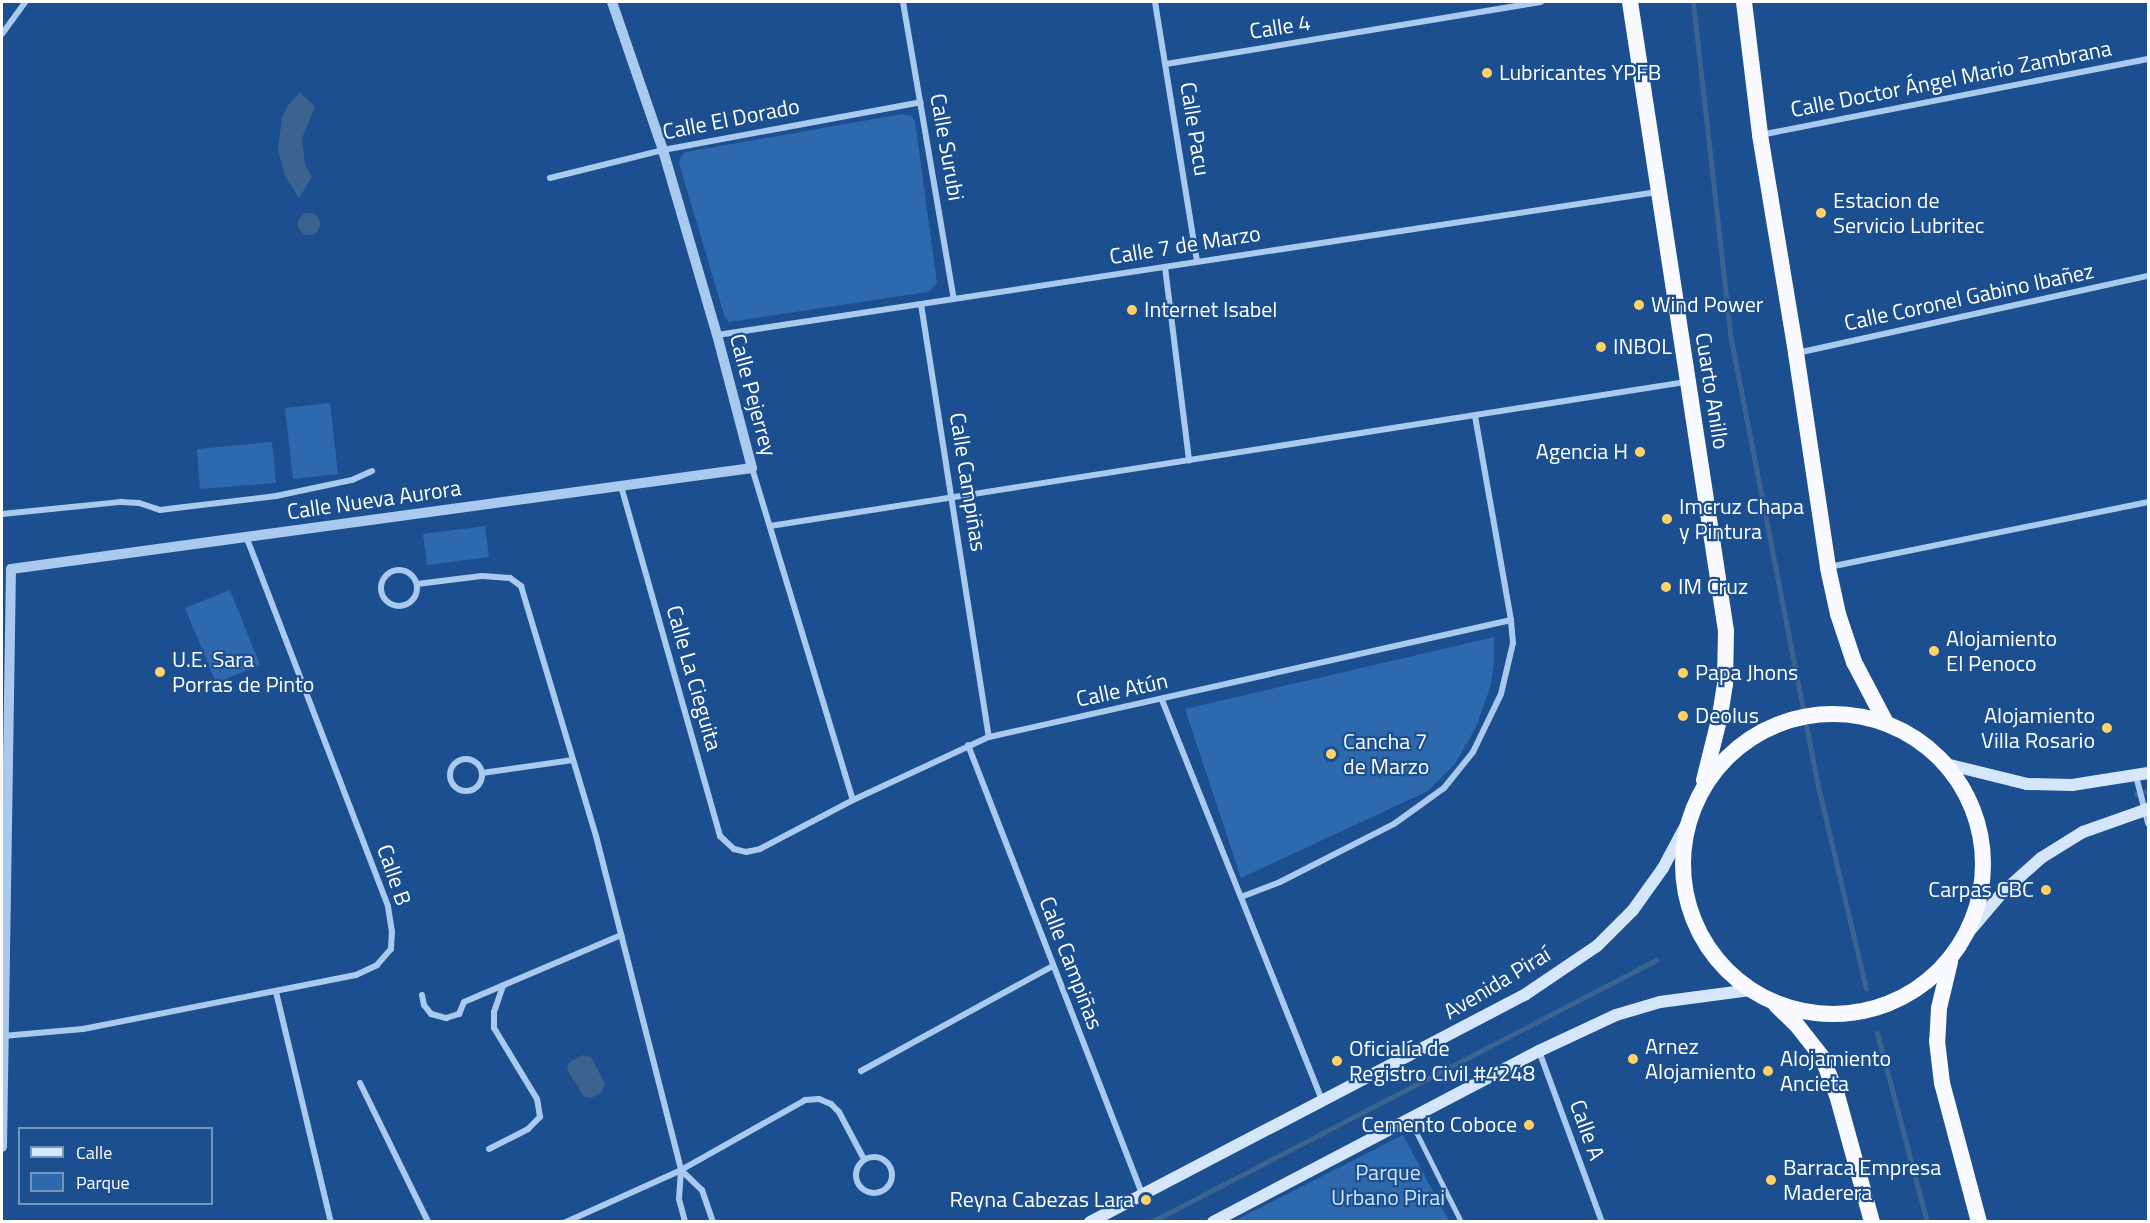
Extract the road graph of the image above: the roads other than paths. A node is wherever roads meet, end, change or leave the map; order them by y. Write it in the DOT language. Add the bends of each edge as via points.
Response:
graph roads {
  1 [pos="25,2"];
  2 [pos="612,2"];
  3 [pos="903,2"];
  4 [pos="1155,2"];
  5 [pos="1541,2"];
  6 [pos="1630,2"];
  7 [pos="1744,2"];
  8 [pos="2,34"];
  9 [pos="2148,60"];
  10 [pos="1166,64"];
  11 [pos="921,102"];
  12 [pos="1760,135"];
  13 [pos="663,150"];
  14 [pos="550,178"];
  15 [pos="1659,192"];
  16 [pos="1197,262"];
  17 [pos="1165,267"];
  18 [pos="2148,276"];
  19 [pos="954,299"];
  20 [pos="921,304"];
  21 [pos="717,335"];
  22 [pos="1796,353"];
  23 [pos="1688,382"];
  24 [pos="1475,415"];
  25 [pos="1189,461"];
  26 [pos="752,468"];
  27 [pos="372,471"];
  28 [pos="621,486"];
  29 [pos="953,498"];
  30 [pos="2148,502"];
  31 [pos="2,514"];
  32 [pos="770,526"];
  33 [pos="246,537"];
  34 [pos="1827,568"];
  35 [pos="6,569"];
  36 [pos="417,584"];
  37 [pos="1512,620"];
  38 [pos="1162,700"];
  39 [pos="1886,723"];
  40 [pos="989,737"];
  41 [pos="968,745"];
  42 [pos="573,760"];
  43 [pos="1946,764"];
  44 [pos="482,773"];
  45 [pos="2140,776"];
  46 [pos="1702,787"];
  47 [pos="853,800"];
  48 [pos="2146,808"];
  49 [pos="2148,823"];
  50 [pos="1686,825"];
  51 [pos="760,849"];
  52 [pos="1241,897"];
  53 [pos="1966,934"];
  54 [pos="621,935"];
  55 [pos="1951,958"];
  56 [pos="1053,966"];
  57 [pos="503,986"];
  58 [pos="1750,990"];
  59 [pos="276,992"];
  60 [pos="422,995"];
  61 [pos="1773,1002"];
  62 [pos="3,1036"];
  63 [pos="1539,1052"];
  64 [pos="861,1071"];
  65 [pos="360,1083"];
  66 [pos="1322,1102"];
  67 [pos="1410,1120"];
  68 [pos="2,1147"];
  69 [pos="489,1149"];
  70 [pos="864,1159"];
  71 [pos="681,1170"];
  72 [pos="1142,1194"];
  73 [pos="331,1221"];
  74 [pos="428,1221"];
  75 [pos="566,1221"];
  76 [pos="685,1221"];
  77 [pos="713,1221"];
  78 [pos="1090,1221"];
  79 [pos="1213,1221"];
  80 [pos="1461,1221"];
  81 [pos="1602,1221"];
  82 [pos="1872,1221"];
  83 [pos="1979,1221"];
  1 -- 8 [label="street"];
  2 -- 13 [label="street, Calle Pejerrey"];
  3 -- 11 [label="street, Calle Surubi"];
  4 -- 10 [label="street, Calle Pacu"];
  5 -- 10 [label="street, Calle 4"];
  6 -- 15 [label="highway, Cuarto Anillo"];
  7 -- 12 [label="highway"];
  9 -- 12 [label="street, Calle Doctor Ángel Mario Zambrana"];
  10 -- 16 [label="street, Calle Pacu"];
  11 -- 13 [label="street, Calle El Dorado"];
  11 -- 19 [label="street, Calle Surubi"];
  12 -- 22 [label="highway"];
  13 -- 14 [label="street, Calle El Dorado"];
  13 -- 21 [label="street, Calle Pejerrey"];
  15 -- 16 [label="street, Calle 7 de Marzo"];
  15 -- 23 [label="highway, Cuarto Anillo"];
  16 -- 17 [label="street, Calle 7 de Marzo"];
  17 -- 19 [label="street, Calle 7 de Marzo"];
  17 -- 25 [label="street"];
  18 -- 22 [label="street, Calle Coronel Gabino Ibañez"];
  19 -- 20 [label="street, Calle 7 de Marzo"];
  20 -- 21 [label="street, Calle 7 de Marzo"];
  20 -- 29 [label="street, Calle Campiñas"];
  21 -- 26 [label="street, Calle Pejerrey"];
  22 -- 34 [label="highway"];
  23 -- 24 [label="street"];
  23 -- 46 [label="highway, Cuarto Anillo" via="1725,631 1725,684"];
  24 -- 25 [label="street"];
  24 -- 37 [label="street"];
  25 -- 29 [label="street"];
  26 -- 28 [label="street, Calle Nueva Aurora"];
  26 -- 32 [label="street, Calle Pejerrey"];
  27 -- 31 [label="street" via="352,480 276,496 160,510 121,502"];
  28 -- 33 [label="street, Calle Nueva Aurora"];
  28 -- 51 [label="street, Calle La Cieguita" via="720,836 734,849"];
  29 -- 32 [label="street"];
  29 -- 40 [label="street, Calle Campiñas"];
  30 -- 34 [label="street"];
  32 -- 47 [label="street, Calle Pejerrey"];
  33 -- 35 [label="street, Calle Nueva Aurora"];
  33 -- 59 [label="street, Calle B" via="388,906 393,932 391,949 377,965 356,975"];
  34 -- 39 [label="highway" via="1854,662"];
  35 -- 62 [label="street"];
  36 -- 36 [label="street" via="415,597 406,605 393,606 383,598 380,586 386,575 397,570 410,573"];
  36 -- 42 [label="street" via="482,576 510,578 522,586"];
  37 -- 38 [label="street, Calle Atún"];
  37 -- 52 [label="street" via="1513,643 1502,694 1473,752 1444,788 1394,824 1280,882"];
  38 -- 40 [label="street, Calle Atún"];
  38 -- 52 [label="street"];
  39 -- 43 [label="highway" via="1919,740"];
  39 -- 46 [label="highway" via="1845,714 1804,716 1769,728 1743,743"];
  40 -- 41 [label="street, Calle Atún"];
  41 -- 47 [label="street, Calle Atún"];
  41 -- 56 [label="street, Calle Campiñas"];
  42 -- 44 [label="street"];
  42 -- 54 [label="street"];
  43 -- 45 [label="main road" via="2027,784 2072,784"];
  43 -- 53 [label="highway" via="1966,794 1980,828 1980,900"];
  44 -- 44 [label="street" via="476,762 464,759 453,766 450,778 456,789 468,792 479,785"];
  45 -- 48 [label="street"];
  46 -- 50 [label="highway"];
  47 -- 51 [label="street, Calle Atún"];
  48 -- 49 [label="street"];
  48 -- 53 [label="main road" via="2083,832 2041,858 2002,893"];
  50 -- 58 [label="highway" via="1683,887 1691,917 1712,954"];
  50 -- 66 [label="main road, Avenida Piraí" via="1664,868 1633,910 1597,946 1526,994"];
  52 -- 66 [label="street"];
  53 -- 55 [label="highway"];
  54 -- 57 [label="street"];
  54 -- 71 [label="street"];
  55 -- 61 [label="highway" via="1933,977 1904,997 1872,1009 1838,1014 1805,1012"];
  55 -- 83 [label="highway" via="1939,1008 1939,1062"];
  56 -- 64 [label="street"];
  56 -- 72 [label="street, Calle Campiñas"];
  57 -- 60 [label="street" via="464,1002 459,1014 446,1018 431,1014"];
  57 -- 69 [label="street" via="496,1004 495,1028 537,1099 540,1117 528,1129"];
  58 -- 61 [label="highway"];
  58 -- 63 [label="main road" via="1660,1002 1616,1015"];
  59 -- 62 [label="street, Calle B" via="83,1029"];
  59 -- 73 [label="street"];
  61 -- 82 [label="highway" via="1822,1057 1837,1095"];
  62 -- 68 [label="street"];
  63 -- 67 [label="main road"];
  63 -- 81 [label="street, Calle A"];
  65 -- 74 [label="street"];
  66 -- 72 [label="main road, Avenida Piraí"];
  67 -- 79 [label="main road"];
  67 -- 80 [label="street"];
  70 -- 70 [label="street" via="857,1167 856,1179 872,1193 883,1190 891,1182 886,1161 875,1156"];
  70 -- 71 [label="street" via="839,1112 819,1099 785,1109"];
  71 -- 75 [label="street"];
  71 -- 76 [label="street" via="679,1199"];
  71 -- 77 [label="street" via="702,1190"];
  72 -- 78 [label="main road, Avenida Piraí"];
}
